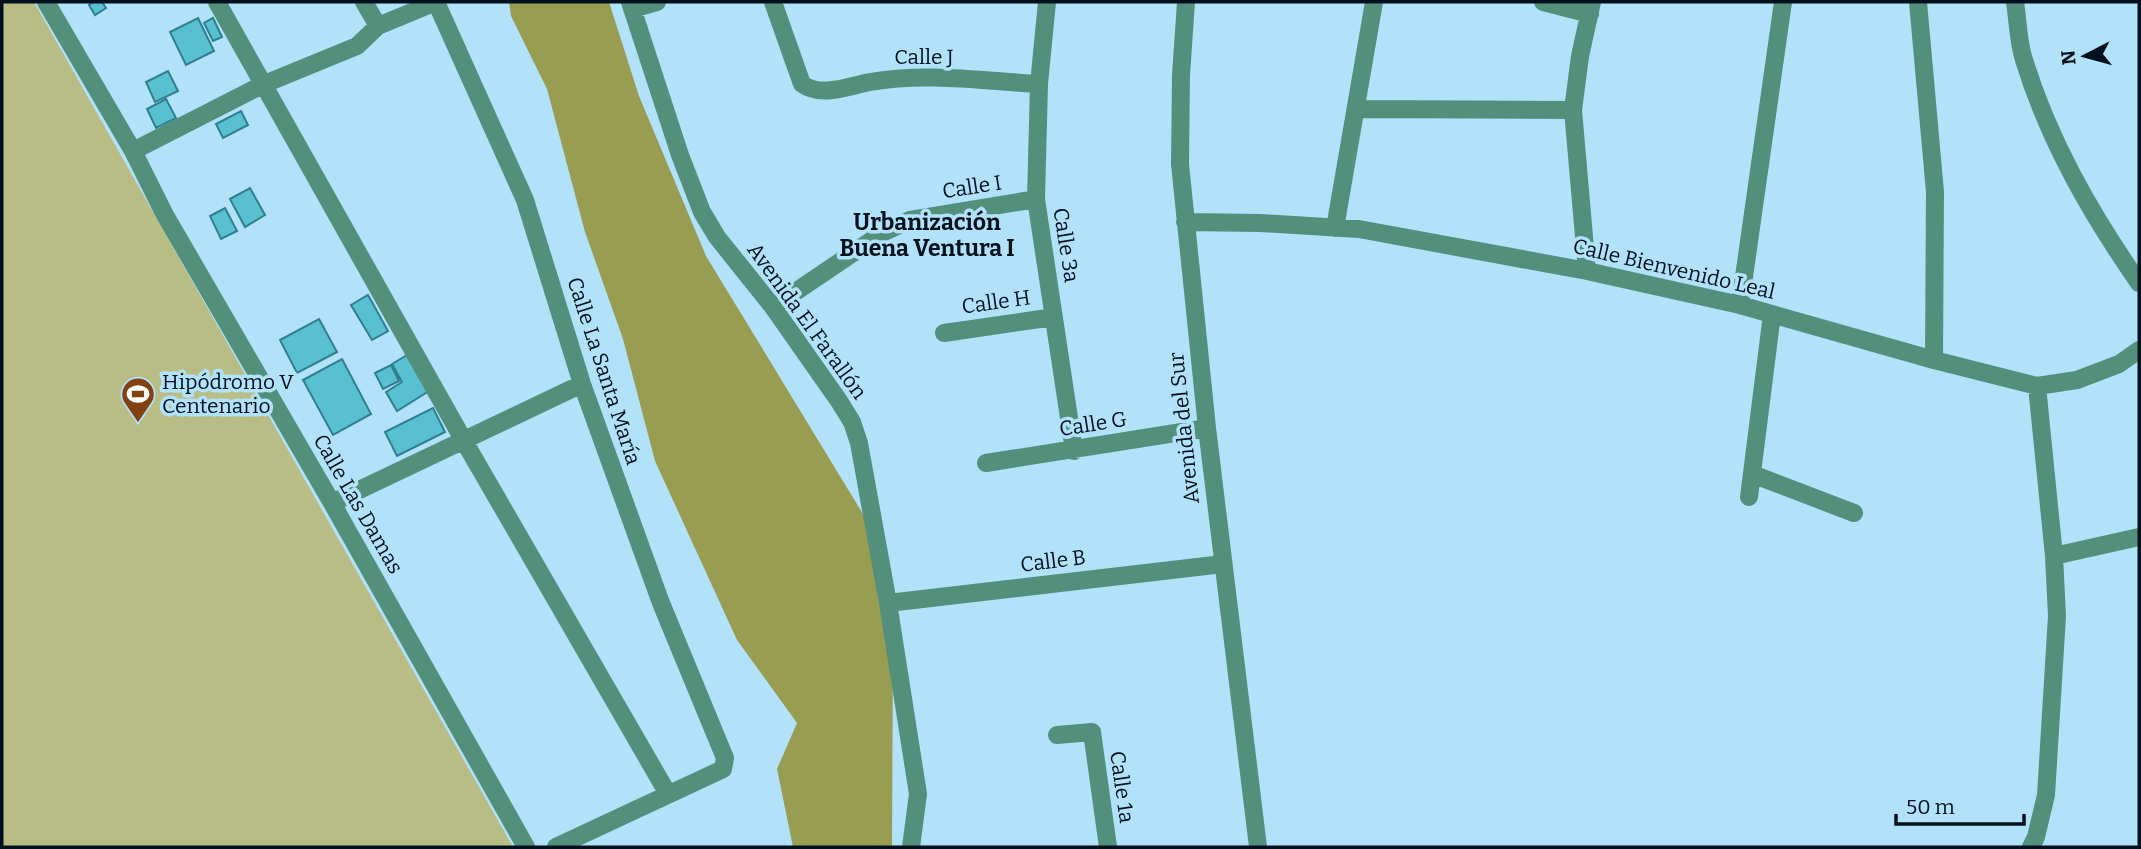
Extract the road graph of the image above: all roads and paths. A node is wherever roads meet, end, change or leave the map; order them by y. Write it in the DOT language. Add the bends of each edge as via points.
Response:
graph roads {
  1 [pos="46,2"];
  2 [pos="216,2"];
  3 [pos="364,2"];
  4 [pos="436,2"];
  5 [pos="657,2"];
  6 [pos="773,2"];
  7 [pos="1047,2"];
  8 [pos="1186,2"];
  9 [pos="1374,2"];
  10 [pos="1543,2"];
  11 [pos="1783,2"];
  12 [pos="1918,2"];
  13 [pos="2015,2"];
  14 [pos="631,5"];
  15 [pos="1591,8"];
  16 [pos="378,26"];
  17 [pos="1039,84"];
  18 [pos="262,85"];
  19 [pos="1356,109"];
  20 [pos="1573,110"];
  21 [pos="133,151"];
  22 [pos="1036,199"];
  23 [pos="1185,222"];
  24 [pos="1335,228"];
  25 [pos="1587,271"];
  26 [pos="2139,283"];
  27 [pos="1740,305"];
  28 [pos="773,307"];
  29 [pos="1772,314"];
  30 [pos="1054,317"];
  31 [pos="944,333"];
  32 [pos="2139,350"];
  33 [pos="1934,360"];
  34 [pos="582,384"];
  35 [pos="2036,386"];
  36 [pos="1207,428"];
  37 [pos="464,441"];
  38 [pos="1074,451"];
  39 [pos="986,463"];
  40 [pos="1752,474"];
  41 [pos="1749,497"];
  42 [pos="332,503"];
  43 [pos="1854,513"];
  44 [pos="2139,537"];
  45 [pos="2054,556"];
  46 [pos="1223,564"];
  47 [pos="888,603"];
  48 [pos="1057,735"];
  49 [pos="668,793"];
  50 [pos="526,847"];
  51 [pos="556,847"];
  52 [pos="911,847"];
  53 [pos="1108,847"];
  54 [pos="1258,847"];
  55 [pos="2031,847"];
  1 -- 21 [label="street, Calle Las Damas"];
  2 -- 18 [label="street"];
  3 -- 16 [label="street"];
  4 -- 16 [label="street"];
  4 -- 34 [label="street, Calle La Santa María" via="525,200"];
  5 -- 14 [label="street"];
  6 -- 17 [label="street, Calle J" via="802,84 810,90 901,79"];
  7 -- 17 [label="street, Calle 3a"];
  8 -- 23 [label="street, Avenida del Sur" via="1180,139"];
  9 -- 19 [label="street"];
  10 -- 15 [label="street"];
  11 -- 27 [label="street"];
  12 -- 33 [label="street" via="1935,192"];
  13 -- 26 [label="street" via="2023,58 2057,148"];
  14 -- 28 [label="street, Avenida El Farallón" via="702,212"];
  15 -- 20 [label="street"];
  16 -- 18 [label="street" via="357,46"];
  17 -- 22 [label="street, Calle 3a"];
  18 -- 21 [label="street"];
  18 -- 37 [label="street"];
  19 -- 20 [label="street"];
  19 -- 24 [label="street"];
  20 -- 25 [label="street"];
  21 -- 42 [label="street, Calle Las Damas"];
  22 -- 28 [label="street, Calle I" via="910,220 884,232"];
  22 -- 30 [label="street, Calle 3a"];
  23 -- 24 [label="street, Calle Bienvenido Leal"];
  23 -- 36 [label="street, Avenida del Sur"];
  24 -- 25 [label="street, Calle Bienvenido Leal"];
  25 -- 27 [label="street, Calle Bienvenido Leal"];
  27 -- 29 [label="street, Calle Bienvenido Leal"];
  28 -- 47 [label="street, Avenida El Farallón" via="852,422"];
  29 -- 33 [label="street, Calle Bienvenido Leal"];
  29 -- 40 [label="street"];
  30 -- 31 [label="street, Calle H"];
  30 -- 38 [label="street, Calle 3a"];
  32 -- 35 [label="street, Calle Bienvenido Leal" via="2119,364 2077,380"];
  33 -- 35 [label="street, Calle Bienvenido Leal"];
  34 -- 37 [label="street"];
  34 -- 49 [label="street, Calle La Santa María" via="661,603 725,758 723,769"];
  35 -- 45 [label="street"];
  36 -- 38 [label="street, Calle G"];
  36 -- 46 [label="street, Avenida del Sur"];
  37 -- 42 [label="street"];
  37 -- 49 [label="street"];
  38 -- 39 [label="street, Calle G"];
  40 -- 41 [label="street"];
  40 -- 43 [label="street"];
  42 -- 50 [label="street, Calle Las Damas"];
  44 -- 45 [label="street"];
  45 -- 55 [label="street" via="2057,616 2046,795"];
  46 -- 47 [label="street, Calle B"];
  46 -- 54 [label="street, Avenida del Sur"];
  47 -- 52 [label="street, Avenida El Farallón" via="918,794"];
  48 -- 53 [label="street, Calle 1a" via="1092,732"];
  49 -- 51 [label="street"];
}
